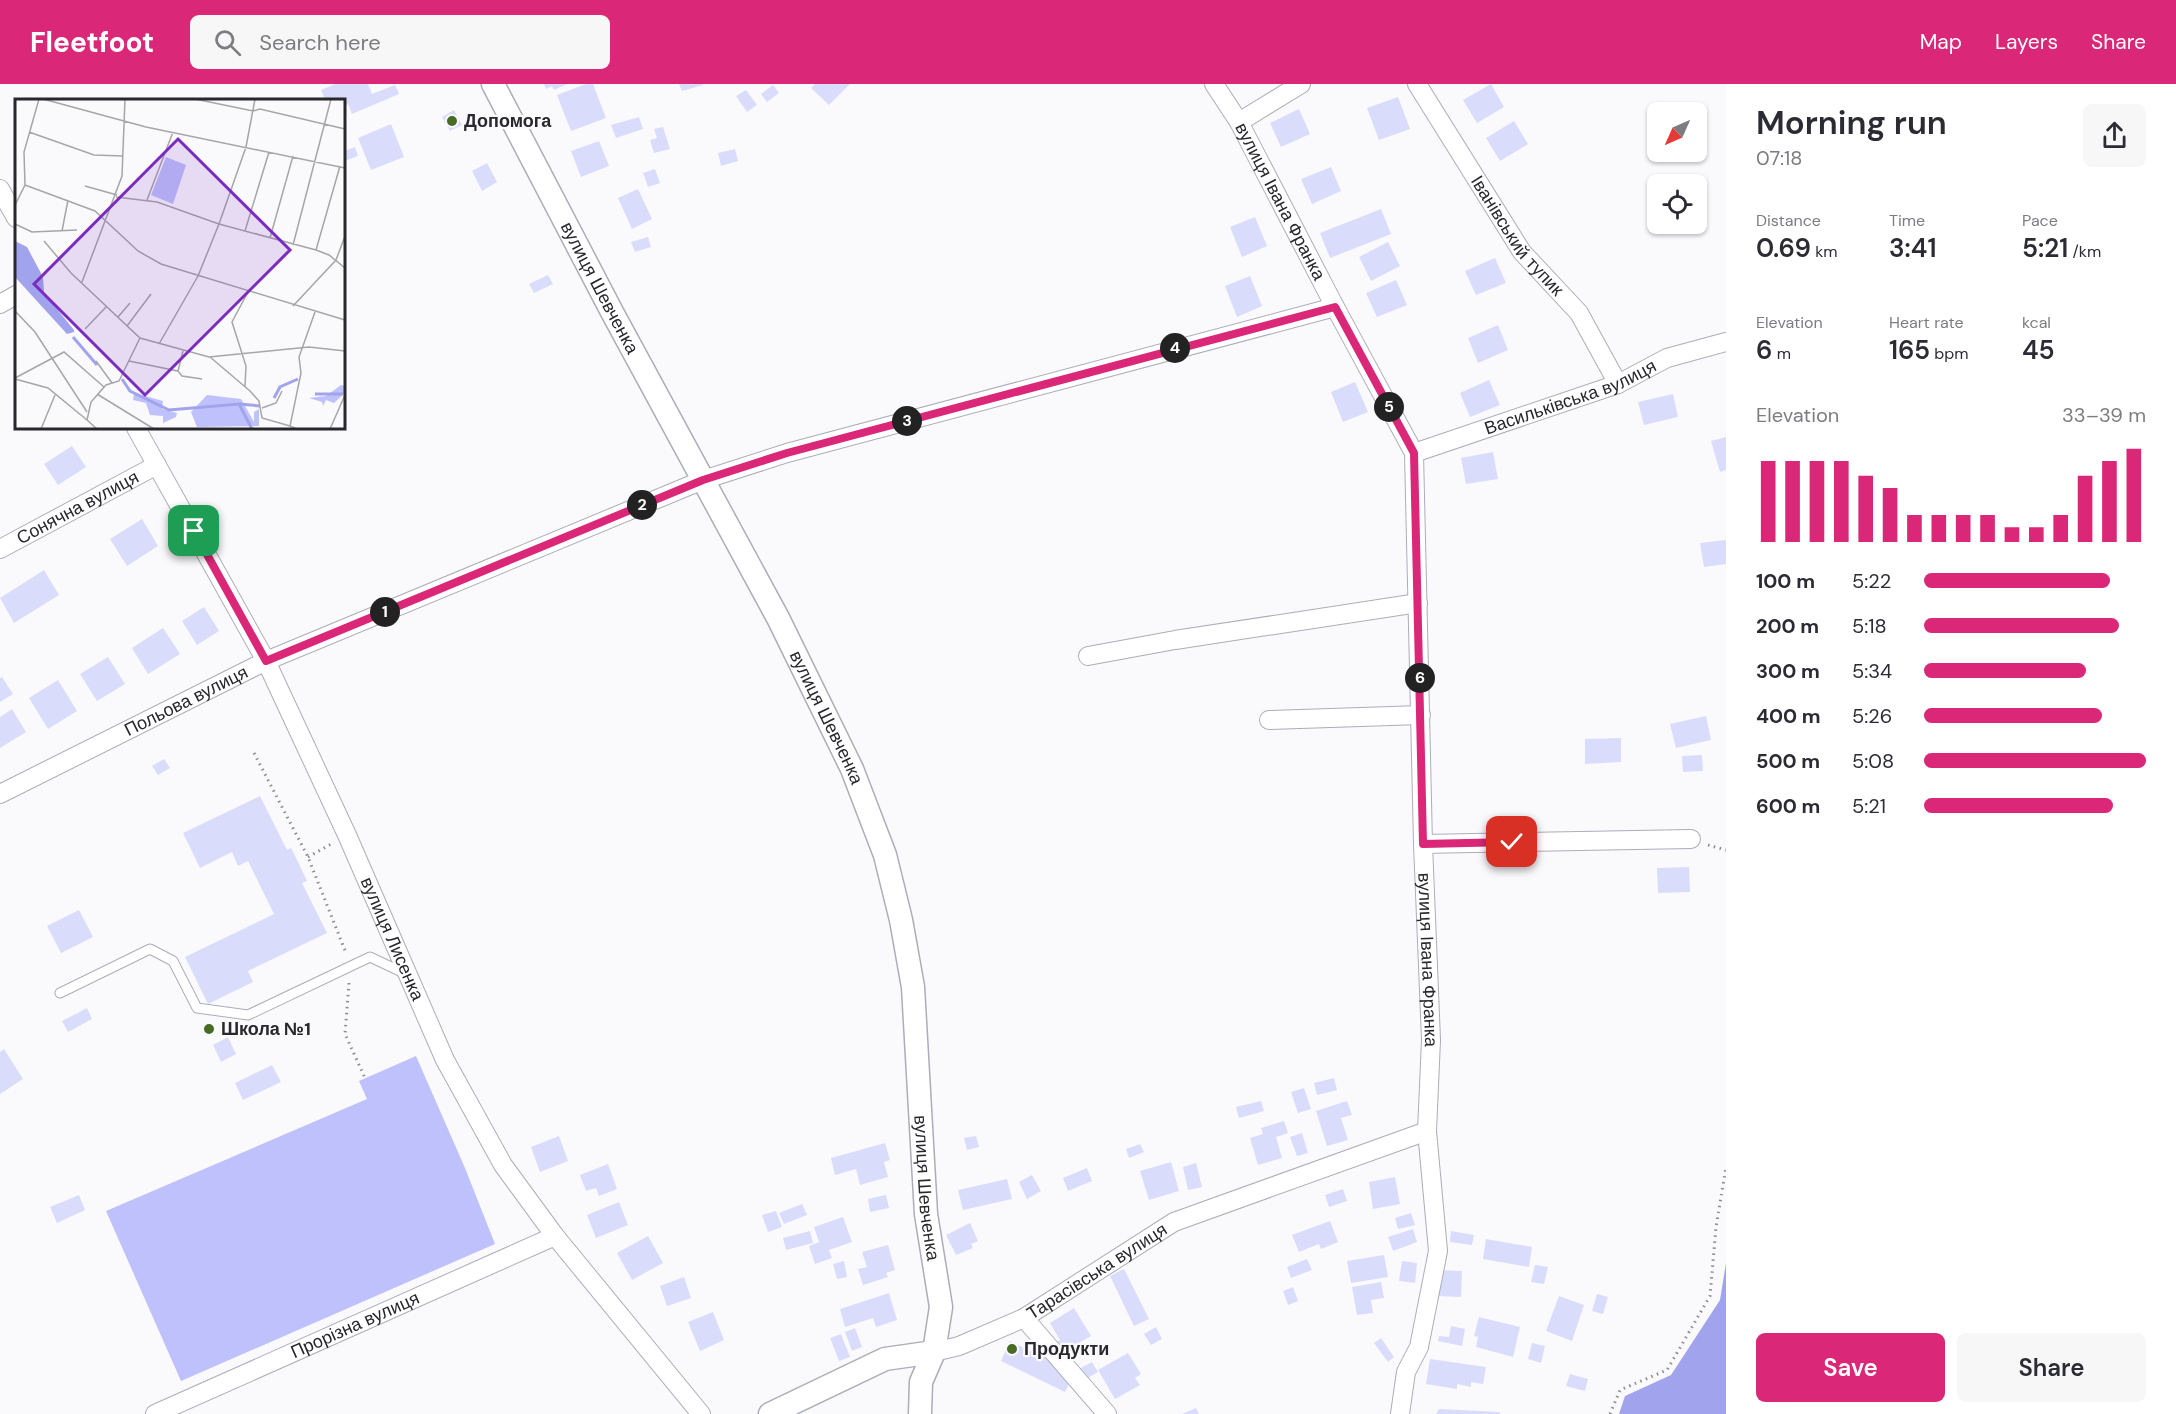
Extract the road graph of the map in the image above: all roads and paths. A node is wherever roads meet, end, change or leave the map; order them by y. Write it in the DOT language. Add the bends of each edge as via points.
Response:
graph roads {
  1 [pos="494,84"];
  2 [pos="1214,84"];
  3 [pos="1301,84"];
  4 [pos="1417,84"];
  5 [pos="1239,122"];
  6 [pos="0,189"];
  7 [pos="15,216"];
  8 [pos="15,296"];
  9 [pos="0,304"];
  10 [pos="1335,307"];
  11 [pos="1726,342"];
  12 [pos="1618,384"];
  13 [pos="137,429"];
  14 [pos="1414,453"];
  15 [pos="157,465"];
  16 [pos="703,480"];
  17 [pos="0,549"];
  18 [pos="1418,603"];
  19 [pos="1088,656"];
  20 [pos="266,661"];
  21 [pos="1420,715"];
  22 [pos="1269,720"];
  23 [pos="254,753"];
  24 [pos="0,794"];
  25 [pos="347,835"];
  26 [pos="1691,839"];
  27 [pos="1423,844"];
  28 [pos="1721,849"];
  29 [pos="1726,850"];
  30 [pos="308,857"];
  31 [pos="351,966"];
  32 [pos="408,975"];
  33 [pos="60,993"];
  34 [pos="365,1078"];
  35 [pos="1427,1131"];
  36 [pos="1726,1167"];
  37 [pos="555,1236"];
  38 [pos="1024,1317"];
  39 [pos="934,1352"];
  40 [pos="155,1414"];
  41 [pos="701,1414"];
  42 [pos="770,1414"];
  43 [pos="920,1414"];
  44 [pos="1107,1414"];
  45 [pos="1400,1414"];
  46 [pos="1610,1414"];
  1 -- 16 [label="street, вулиця Шевченка"];
  2 -- 5 [label="street, вулиця Івана Франка"];
  3 -- 5 [label="street"];
  4 -- 12 [label="street, Іванівський тупик" via="1522,252 1580,313"];
  5 -- 10 [label="street, вулиця Івана Франка"];
  6 -- 7 [label="street"];
  8 -- 9 [label="street"];
  10 -- 14 [label="street, вулиця Івана Франка"];
  10 -- 16 [label="street, Польова вулиця" via="787,453"];
  11 -- 12 [label="street, Васильківська вулиця" via="1667,358"];
  12 -- 14 [label="street, Васильківська вулиця"];
  13 -- 15 [label="street, вулиця Лисенка"];
  14 -- 18 [label="street, вулиця Івана Франка"];
  15 -- 17 [label="street, Сонячна вулиця"];
  15 -- 20 [label="street, вулиця Лисенка"];
  16 -- 20 [label="street, Польова вулиця"];
  16 -- 39 [label="street, вулиця Шевченка" via="778,618 852,769 885,855 913,987 926,1214 941,1307"];
  18 -- 19 [label="street"];
  18 -- 21 [label="street, вулиця Івана Франка"];
  20 -- 24 [label="street, Польова вулиця"];
  20 -- 25 [label="street, вулиця Лисенка"];
  21 -- 22 [label="street"];
  21 -- 27 [label="street, вулиця Івана Франка"];
  23 -- 30 [label="path"];
  25 -- 30 [label="path"];
  25 -- 32 [label="street, вулиця Лисенка"];
  26 -- 27 [label="street"];
  27 -- 35 [label="street, вулиця Івана Франка" via="1431,1040"];
  28 -- 29 [label="path"];
  30 -- 31 [label="path"];
  31 -- 32 [label="lane" via="370,957"];
  31 -- 33 [label="lane" via="248,1015 197,1008 173,961 150,949"];
  31 -- 34 [label="path" via="345,1034"];
  32 -- 37 [label="street, вулиця Лисенка" via="445,1060 503,1165"];
  35 -- 38 [label="street, Тарасівська вулиця" via="1174,1222"];
  35 -- 45 [label="street, вулиця Івана Франка" via="1438,1251 1419,1347 1406,1372"];
  36 -- 46 [label="path" via="1710,1296 1667,1370 1620,1390"];
  37 -- 40 [label="street, Прорізна вулиця"];
  37 -- 41 [label="street, вулиця Лисенка"];
  38 -- 39 [label="street, Тарасівська вулиця" via="958,1347"];
  38 -- 44 [label="street"];
  39 -- 42 [label="street, Тарасівська вулиця" via="885,1359"];
  39 -- 43 [label="street, вулиця Шевченка" via="921,1382"];
}
